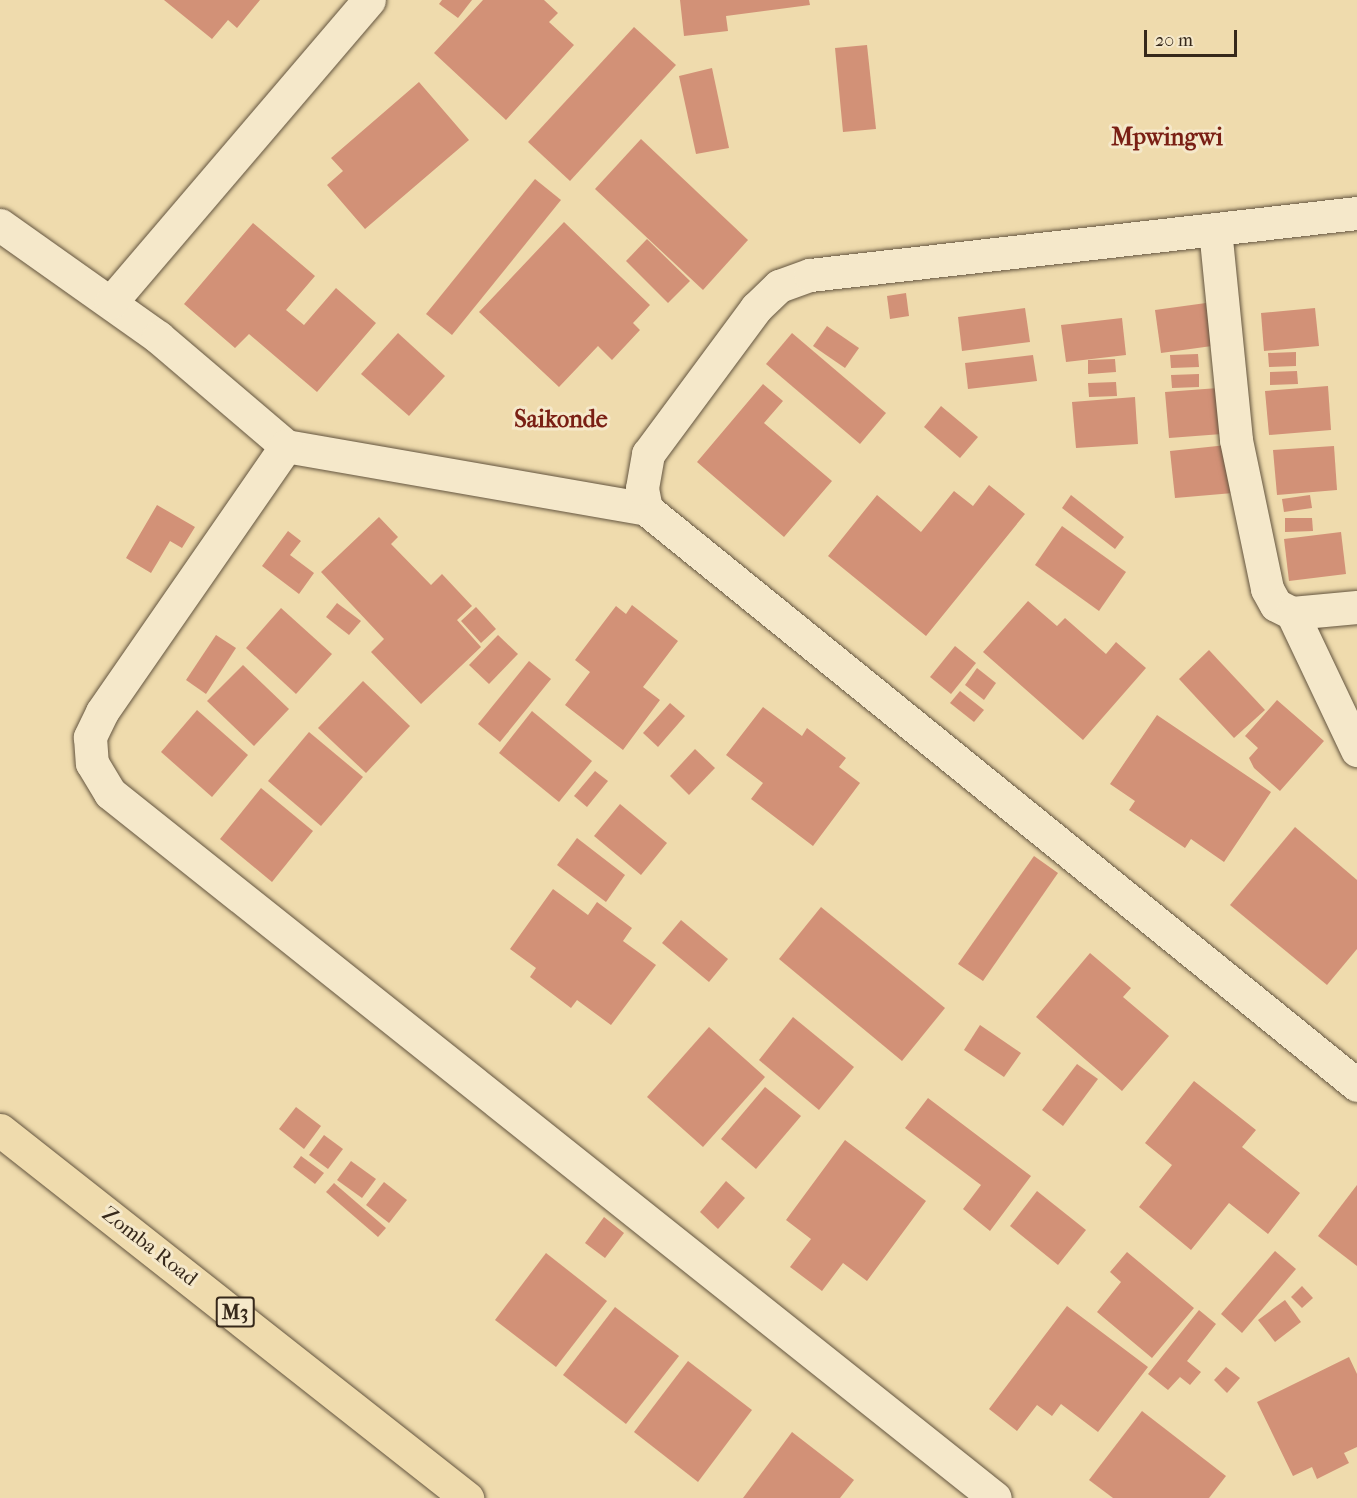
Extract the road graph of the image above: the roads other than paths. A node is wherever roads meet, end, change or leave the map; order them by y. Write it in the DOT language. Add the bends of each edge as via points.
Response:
graph roads {
  1 [pos="369,0"];
  2 [pos="1357,213"];
  3 [pos="0,225"];
  4 [pos="1215,229"];
  5 [pos="111,302"];
  6 [pos="286,446"];
  7 [pos="646,509"];
  8 [pos="1357,607"];
  9 [pos="1292,613"];
  10 [pos="1357,750"];
  11 [pos="1357,1085"];
  12 [pos="0,1130"];
  13 [pos="467,1498"];
  14 [pos="995,1498"];
  1 -- 5 [label="street"];
  2 -- 4 [label="street"];
  3 -- 5 [label="street"];
  4 -- 7 [label="street" via="810,275 779,286 756,308 648,454 642,488"];
  4 -- 9 [label="street" via="1236,440 1267,589 1276,605"];
  5 -- 6 [label="street"];
  6 -- 7 [label="street"];
  6 -- 14 [label="street" via="102,712 90,737 92,763 110,793"];
  7 -- 11 [label="street"];
  8 -- 9 [label="street"];
  9 -- 10 [label="street"];
  12 -- 13 [label="highway, Zomba Road / M3"];
}
